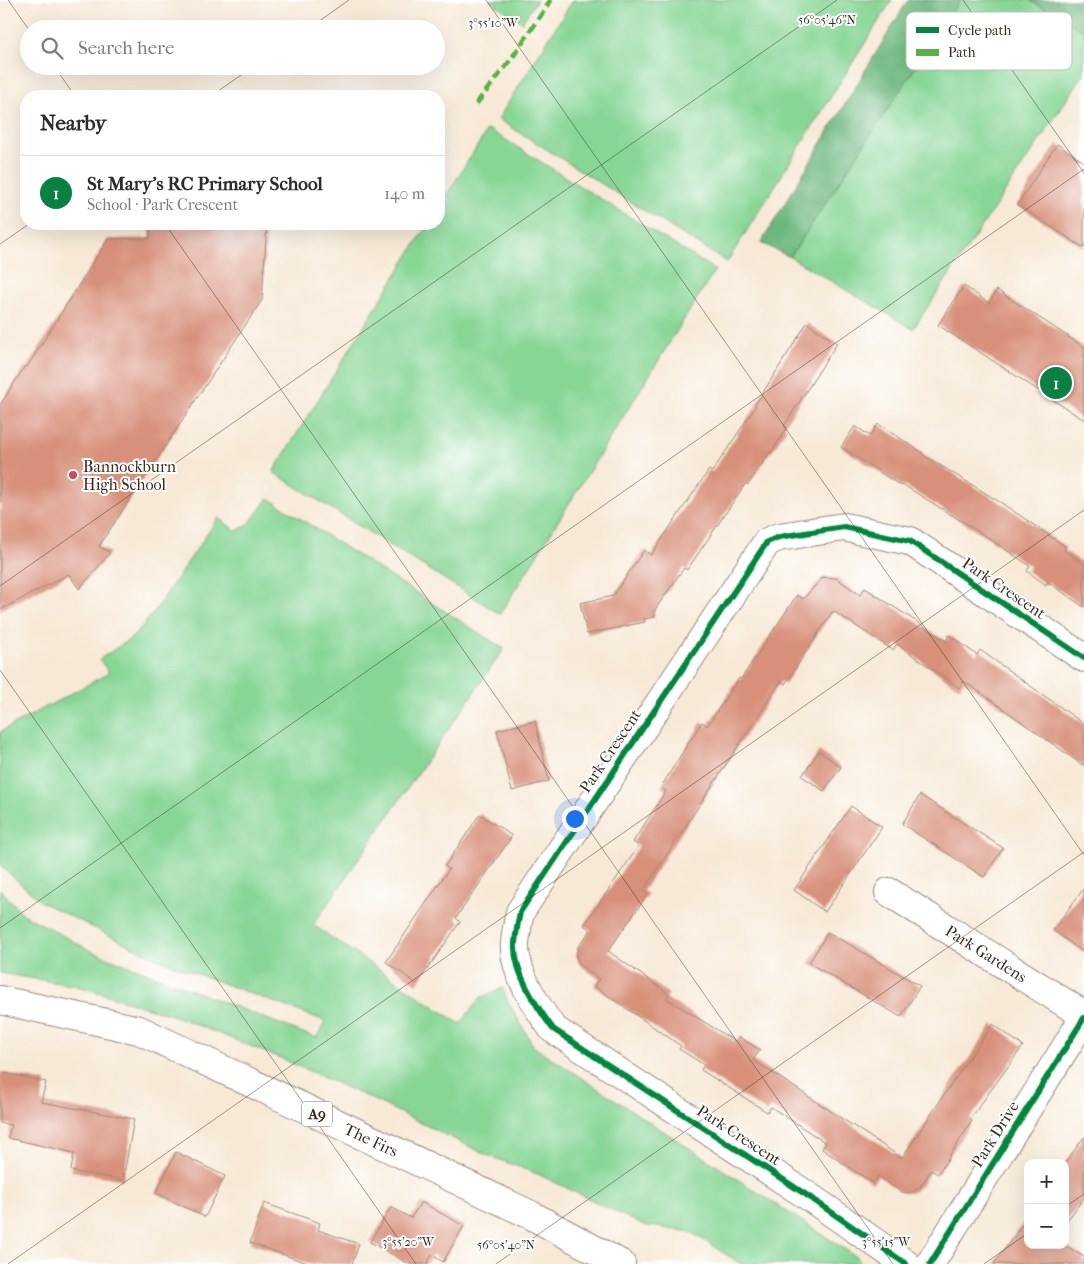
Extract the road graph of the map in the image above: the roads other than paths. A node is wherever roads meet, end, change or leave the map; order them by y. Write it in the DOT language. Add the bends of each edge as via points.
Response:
graph roads {
  1 [pos="1084,658"];
  2 [pos="889,892"];
  3 [pos="0,1000"];
  4 [pos="1084,1017"];
  5 [pos="621,1264"];
  6 [pos="906,1264"];
  7 [pos="930,1264"];
  1 -- 6 [label="street, Park Crescent" via="910,541 844,527 779,537 767,542 520,912 515,944 519,969 553,1030 808,1196"];
  2 -- 4 [label="street, Park Gardens"];
  3 -- 5 [label="street, The Firs / A9" via="138,1030 531,1215"];
  4 -- 7 [label="street, Park Drive"];
}
